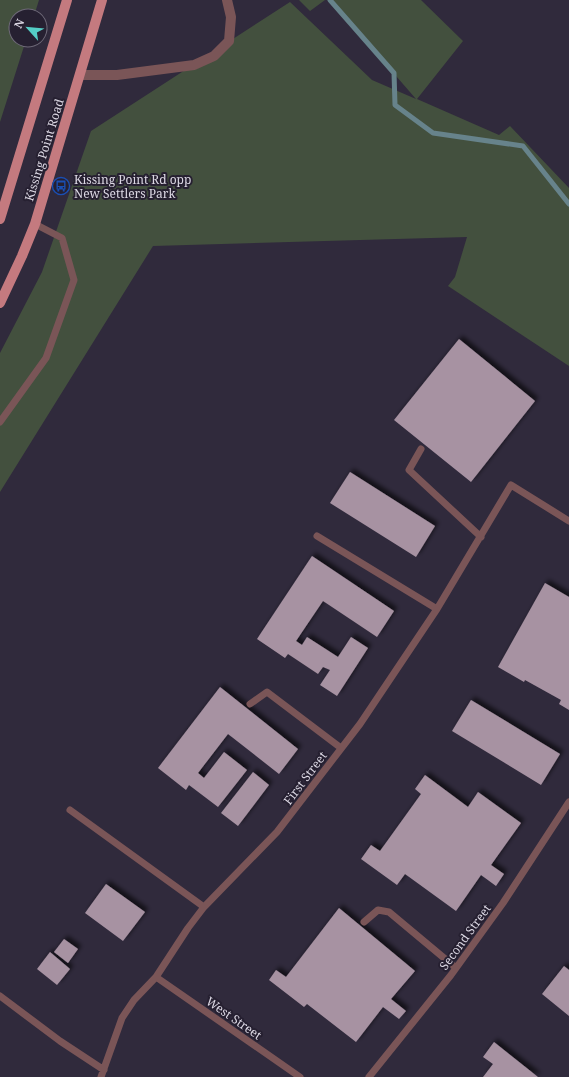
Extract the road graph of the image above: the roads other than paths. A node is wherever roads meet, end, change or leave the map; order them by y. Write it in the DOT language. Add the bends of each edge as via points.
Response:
graph roads {
  1 [pos="67,0"];
  2 [pos="102,0"];
  3 [pos="227,0"];
  4 [pos="80,75"];
  5 [pos="0,219"];
  6 [pos="35,224"];
  7 [pos="0,303"];
  8 [pos="0,422"];
  9 [pos="421,449"];
  10 [pos="569,521"];
  11 [pos="317,536"];
  12 [pos="481,537"];
  13 [pos="437,609"];
  14 [pos="250,704"];
  15 [pos="341,748"];
  16 [pos="569,802"];
  17 [pos="70,810"];
  18 [pos="204,907"];
  19 [pos="364,922"];
  20 [pos="456,968"];
  21 [pos="156,977"];
  22 [pos="0,996"];
  23 [pos="102,1074"];
  24 [pos="300,1077"];
  25 [pos="369,1077"];
  1 -- 5 [label="main road, Kissing Point Road"];
  2 -- 4 [label="main road, Kissing Point Road"];
  3 -- 4 [label="street" via="231,18 229,41 214,56 194,65 117,75"];
  4 -- 6 [label="main road, Kissing Point Road"];
  6 -- 7 [label="main road, Kissing Point Road"];
  6 -- 8 [label="lane" via="62,238 74,280 46,358"];
  9 -- 12 [label="lane" via="409,470"];
  10 -- 12 [label="lane, First Street" via="511,485"];
  11 -- 13 [label="lane"];
  12 -- 13 [label="lane, First Street"];
  13 -- 15 [label="lane, First Street"];
  14 -- 15 [label="lane" via="267,692"];
  15 -- 18 [label="lane, First Street" via="278,832"];
  16 -- 20 [label="lane, Second Street" via="503,903"];
  17 -- 18 [label="lane"];
  18 -- 21 [label="lane, First Street"];
  19 -- 20 [label="lane" via="378,910 389,912"];
  20 -- 25 [label="lane, Second Street"];
  21 -- 23 [label="lane, First Street" via="134,1000 122,1018"];
  21 -- 24 [label="lane, West Street"];
  22 -- 23 [label="lane"];
}
